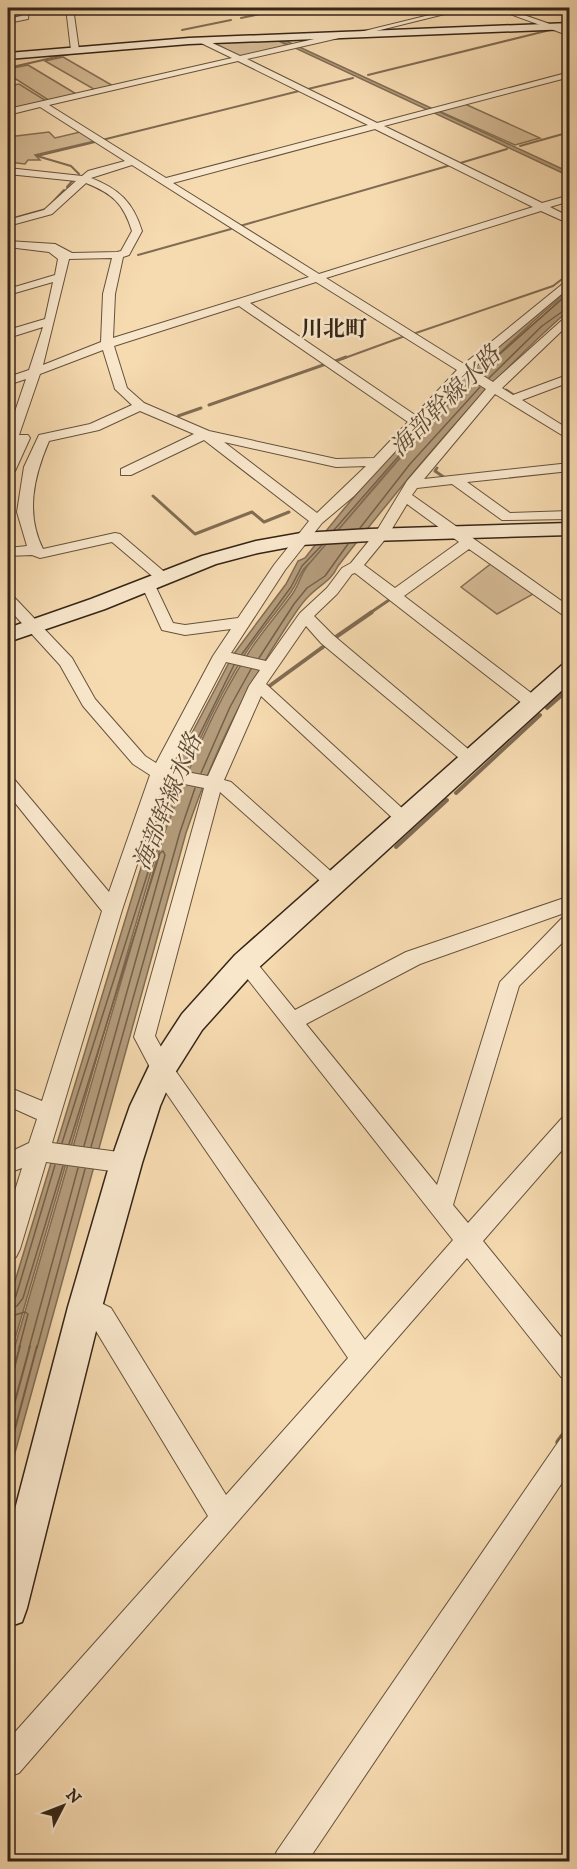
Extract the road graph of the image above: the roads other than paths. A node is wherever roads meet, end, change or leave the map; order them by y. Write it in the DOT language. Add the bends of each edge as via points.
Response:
graph roads {
  1 [pos="25,8"];
  2 [pos="69,8"];
  3 [pos="465,8"];
  4 [pos="498,8"];
  5 [pos="8,21"];
  6 [pos="570,26"];
  7 [pos="551,27"];
  8 [pos="570,34"];
  9 [pos="352,35"];
  10 [pos="336,36"];
  11 [pos="204,41"];
  12 [pos="75,50"];
  13 [pos="8,56"];
  14 [pos="240,59"];
  15 [pos="570,74"];
  16 [pos="41,104"];
  17 [pos="8,112"];
  18 [pos="375,125"];
  19 [pos="133,162"];
  20 [pos="8,171"];
  21 [pos="83,178"];
  22 [pos="164,182"];
  23 [pos="570,198"];
  24 [pos="541,207"];
  25 [pos="11,220"];
  26 [pos="570,221"];
  27 [pos="8,242"];
  28 [pos="37,248"];
  29 [pos="118,255"];
  30 [pos="8,256"];
  31 [pos="60,276"];
  32 [pos="317,278"];
  33 [pos="570,281"];
  34 [pos="8,292"];
  35 [pos="241,302"];
  36 [pos="570,316"];
  37 [pos="50,321"];
  38 [pos="8,334"];
  39 [pos="107,344"];
  40 [pos="39,371"];
  41 [pos="466,371"];
  42 [pos="570,378"];
  43 [pos="8,381"];
  44 [pos="491,388"];
  45 [pos="512,400"];
  46 [pos="140,406"];
  47 [pos="416,422"];
  48 [pos="205,434"];
  49 [pos="570,436"];
  50 [pos="44,438"];
  51 [pos="21,443"];
  52 [pos="8,449"];
  53 [pos="379,462"];
  54 [pos="570,467"];
  55 [pos="8,471"];
  56 [pos="126,472"];
  57 [pos="457,481"];
  58 [pos="408,490"];
  59 [pos="570,515"];
  60 [pos="317,520"];
  61 [pos="570,528"];
  62 [pos="376,535"];
  63 [pos="462,537"];
  64 [pos="301,539"];
  65 [pos="35,550"];
  66 [pos="8,552"];
  67 [pos="356,566"];
  68 [pos="156,581"];
  69 [pos="394,596"];
  70 [pos="8,598"];
  71 [pos="570,615"];
  72 [pos="305,616"];
  73 [pos="243,622"];
  74 [pos="34,626"];
  75 [pos="8,635"];
  76 [pos="222,656"];
  77 [pos="265,667"];
  78 [pos="570,670"];
  79 [pos="257,686"];
  80 [pos="533,703"];
  81 [pos="471,759"];
  82 [pos="163,773"];
  83 [pos="210,782"];
  84 [pos="8,783"];
  85 [pos="405,819"];
  86 [pos="335,883"];
  87 [pos="570,903"];
  88 [pos="112,910"];
  89 [pos="570,922"];
  90 [pos="245,963"];
  91 [pos="292,1021"];
  92 [pos="162,1068"];
  93 [pos="8,1096"];
  94 [pos="48,1114"];
  95 [pos="570,1125"];
  96 [pos="42,1152"];
  97 [pos="112,1161"];
  98 [pos="8,1163"];
  99 [pos="441,1208"];
  100 [pos="467,1241"];
  101 [pos="8,1249"];
  102 [pos="85,1307"];
  103 [pos="363,1359"];
  104 [pos="570,1368"];
  105 [pos="570,1447"];
  106 [pos="223,1516"];
  107 [pos="8,1608"];
  108 [pos="8,1762"];
  109 [pos="288,1862"];
  1 -- 5 [label="street" via="25,17"];
  2 -- 12 [label="street"];
  3 -- 9 [label="street"];
  4 -- 7 [label="street"];
  6 -- 7 [label="street"];
  7 -- 8 [label="street"];
  7 -- 9 [label="street"];
  9 -- 10 [label="street"];
  10 -- 11 [label="street"];
  10 -- 14 [label="street"];
  11 -- 12 [label="street"];
  11 -- 14 [label="street"];
  12 -- 13 [label="street"];
  14 -- 16 [label="street"];
  14 -- 18 [label="street"];
  15 -- 18 [label="street"];
  16 -- 17 [label="street"];
  16 -- 19 [label="street"];
  18 -- 22 [label="street"];
  18 -- 24 [label="street"];
  19 -- 21 [label="street"];
  19 -- 22 [label="street"];
  20 -- 21 [label="street"];
  21 -- 25 [label="street" via="48,212"];
  21 -- 29 [label="street" via="109,189 131,213 137,231 125,254"];
  22 -- 32 [label="street"];
  23 -- 24 [label="street"];
  24 -- 26 [label="street"];
  24 -- 32 [label="street"];
  27 -- 28 [label="street"];
  27 -- 29 [label="street" via="52,246 70,256"];
  28 -- 30 [label="street"];
  28 -- 31 [label="street" via="52,249 63,258"];
  29 -- 39 [label="street" via="109,294"];
  31 -- 34 [label="street"];
  31 -- 37 [label="street"];
  32 -- 35 [label="street"];
  32 -- 41 [label="street"];
  33 -- 41 [label="street"];
  35 -- 39 [label="street"];
  35 -- 47 [label="street"];
  36 -- 44 [label="street"];
  37 -- 38 [label="street"];
  37 -- 40 [label="street"];
  39 -- 40 [label="street"];
  39 -- 46 [label="street" via="121,388"];
  40 -- 43 [label="street"];
  40 -- 51 [label="street"];
  40 -- 52 [label="street"];
  41 -- 44 [label="street"];
  41 -- 47 [label="street"];
  42 -- 45 [label="street"];
  44 -- 45 [label="street"];
  44 -- 58 [label="street"];
  45 -- 49 [label="street"];
  46 -- 48 [label="street"];
  46 -- 50 [label="street" via="94,428"];
  47 -- 53 [label="street"];
  48 -- 53 [label="street" via="336,463"];
  48 -- 56 [label="street"];
  48 -- 60 [label="street"];
  50 -- 51 [label="street"];
  50 -- 65 [label="street" via="31,467 24,512"];
  51 -- 55 [label="street"];
  53 -- 60 [label="street"];
  54 -- 57 [label="street"];
  57 -- 58 [label="street"];
  57 -- 59 [label="street" via="507,517"];
  58 -- 62 [label="street"];
  58 -- 63 [label="street"];
  60 -- 64 [label="street"];
  61 -- 63 [label="street"];
  62 -- 63 [label="street"];
  62 -- 64 [label="street"];
  62 -- 67 [label="street"];
  63 -- 69 [label="street"];
  63 -- 71 [label="street"];
  64 -- 68 [label="street" via="256,546"];
  64 -- 73 [label="street"];
  65 -- 66 [label="street"];
  65 -- 68 [label="street" via="40,554 115,537"];
  67 -- 69 [label="street"];
  67 -- 72 [label="street"];
  68 -- 73 [label="street" via="167,627 185,630"];
  68 -- 74 [label="street"];
  69 -- 80 [label="street"];
  70 -- 74 [label="street"];
  72 -- 77 [label="street"];
  72 -- 81 [label="street" via="327,639"];
  73 -- 76 [label="street"];
  74 -- 75 [label="street"];
  74 -- 82 [label="street" via="66,662 89,702 139,760"];
  76 -- 77 [label="street"];
  76 -- 82 [label="street"];
  77 -- 79 [label="street"];
  78 -- 80 [label="street"];
  79 -- 83 [label="street"];
  79 -- 85 [label="street"];
  80 -- 81 [label="street"];
  81 -- 85 [label="street"];
  82 -- 83 [label="street"];
  82 -- 88 [label="street"];
  83 -- 86 [label="street" via="225,786"];
  83 -- 92 [label="street" via="144,1037"];
  84 -- 88 [label="street"];
  85 -- 86 [label="street"];
  86 -- 90 [label="street"];
  87 -- 91 [label="street" via="413,958"];
  88 -- 94 [label="street"];
  89 -- 99 [label="street" via="510,982"];
  90 -- 91 [label="street"];
  90 -- 92 [label="street" via="192,1022"];
  91 -- 99 [label="street"];
  92 -- 97 [label="street" via="145,1106"];
  92 -- 103 [label="street"];
  93 -- 94 [label="street"];
  94 -- 96 [label="street"];
  95 -- 100 [label="street"];
  96 -- 97 [label="street"];
  96 -- 98 [label="street"];
  96 -- 101 [label="street"];
  97 -- 102 [label="street"];
  99 -- 100 [label="street"];
  100 -- 103 [label="street"];
  100 -- 104 [label="street"];
  102 -- 106 [label="street" via="102,1317"];
  102 -- 107 [label="street"];
  103 -- 106 [label="street"];
  105 -- 109 [label="street"];
  106 -- 108 [label="street"];
}
